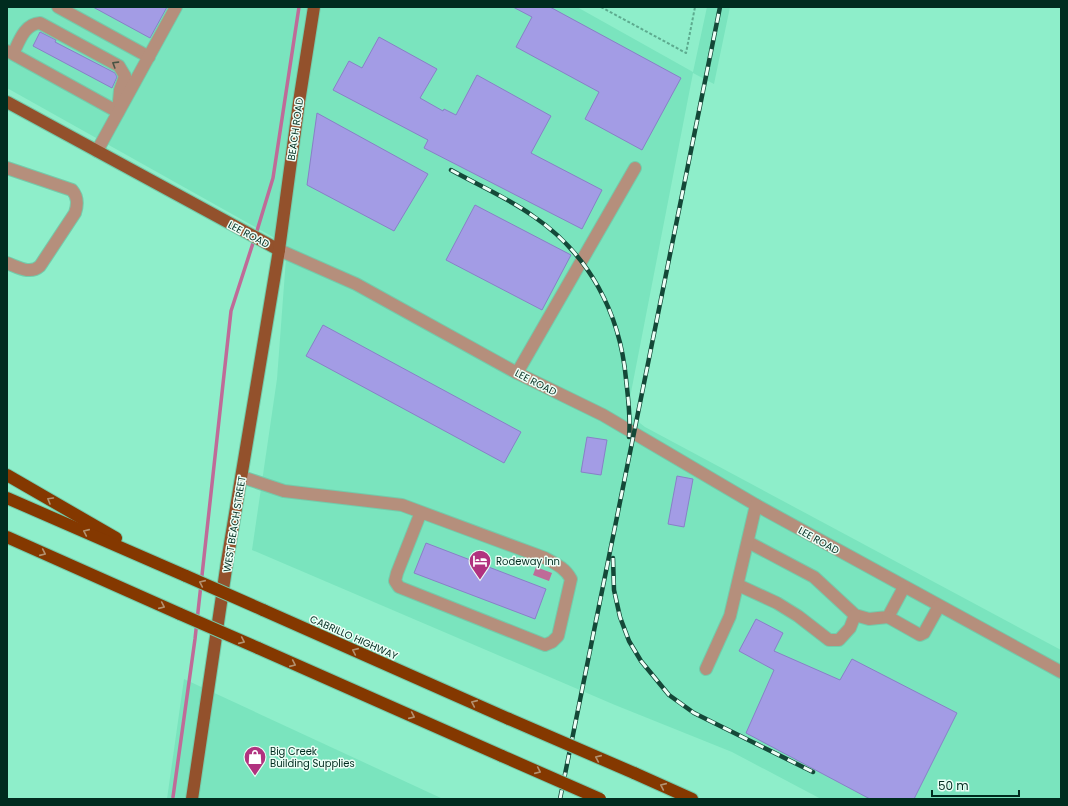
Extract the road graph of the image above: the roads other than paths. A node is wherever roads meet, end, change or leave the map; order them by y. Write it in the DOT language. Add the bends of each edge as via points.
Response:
graph roads {
  1 [pos="58,7"];
  2 [pos="176,7"];
  3 [pos="314,7"];
  4 [pos="10,53"];
  5 [pos="149,57"];
  6 [pos="7,102"];
  7 [pos="118,112"];
  8 [pos="97,151"];
  9 [pos="7,168"];
  10 [pos="635,168"];
  11 [pos="279,250"];
  12 [pos="7,263"];
  13 [pos="517,373"];
  14 [pos="7,475"];
  15 [pos="242,477"];
  16 [pos="7,498"];
  17 [pos="756,505"];
  18 [pos="421,512"];
  19 [pos="7,537"];
  20 [pos="748,542"];
  21 [pos="169,569"];
  22 [pos="738,585"];
  23 [pos="904,587"];
  24 [pos="939,606"];
  25 [pos="855,615"];
  26 [pos="888,618"];
  27 [pos="706,669"];
  28 [pos="1061,672"];
  29 [pos="192,799"];
  30 [pos="600,799"];
  31 [pos="692,799"];
  1 -- 5 [label="street"];
  2 -- 5 [label="street"];
  3 -- 11 [label="main road, BEACH ROAD"];
  4 -- 7 [label="street"];
  7 -- 4 [label="street, one-way" via="120,90 125,76 123,70 112,62 40,23 27,28"];
  5 -- 7 [label="street"];
  6 -- 8 [label="main road, LEE ROAD"];
  7 -- 8 [label="street"];
  8 -- 11 [label="main road, LEE ROAD"];
  9 -- 12 [label="street" via="72,190 76,194 78,205 35,271 27,271"];
  10 -- 13 [label="street"];
  11 -- 13 [label="street, LEE ROAD" via="356,284"];
  11 -- 15 [label="main road, WEST BEACH STREET"];
  13 -- 17 [label="street, LEE ROAD" via="626,428"];
  21 -- 14 [label="highway, one-way"];
  15 -- 18 [label="street" via="284,491 402,505"];
  15 -- 29 [label="main road, WEST BEACH STREET"];
  21 -- 16 [label="highway, CABRILLO HIGHWAY, one-way"];
  17 -- 20 [label="street"];
  17 -- 23 [label="street, LEE ROAD"];
  18 -- 18 [label="street" via="545,558 567,572 571,579 558,636 545,645 399,587 395,582 397,572"];
  19 -- 30 [label="highway, one-way, bridge"];
  20 -- 22 [label="street"];
  20 -- 25 [label="street" via="814,577"];
  31 -- 21 [label="highway, CABRILLO HIGHWAY, one-way, bridge"];
  22 -- 25 [label="street" via="788,609 829,640 839,640 850,628"];
  22 -- 27 [label="street" via="730,616"];
  23 -- 24 [label="street, LEE ROAD"];
  23 -- 26 [label="street"];
  24 -- 26 [label="street" via="924,633 920,635"];
  24 -- 28 [label="street, LEE ROAD"];
  25 -- 26 [label="street" via="869,619"];
}
